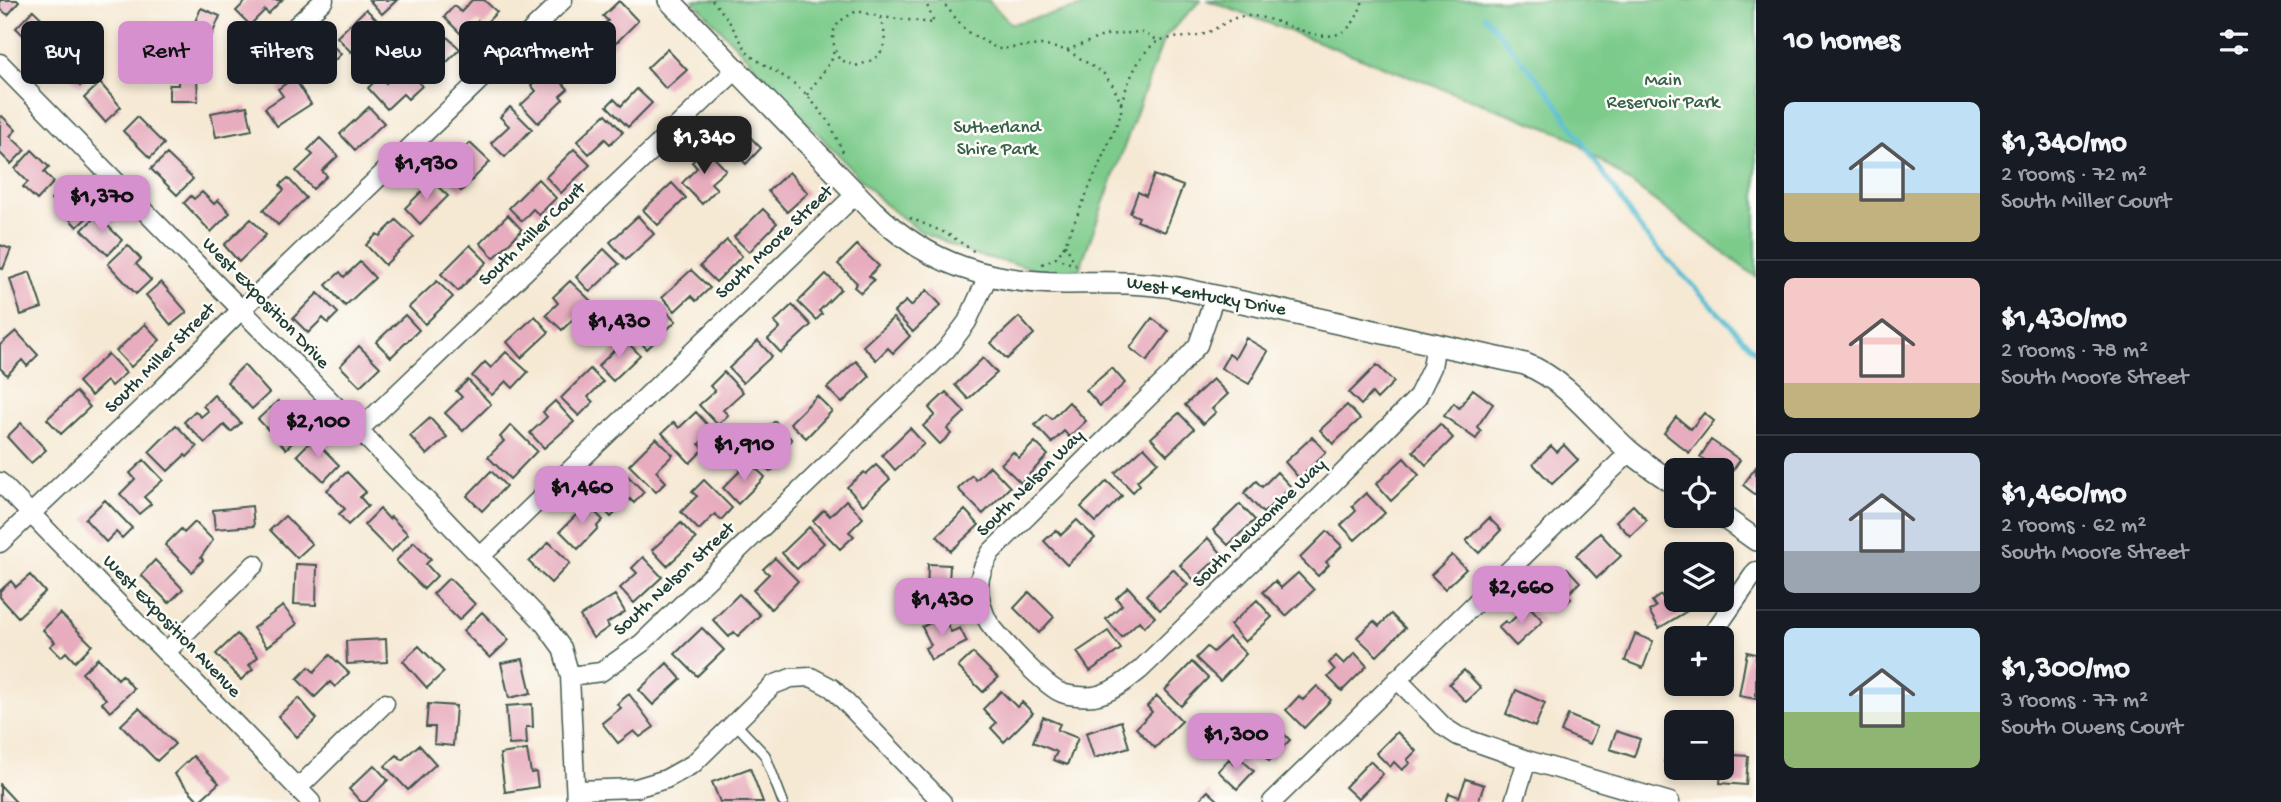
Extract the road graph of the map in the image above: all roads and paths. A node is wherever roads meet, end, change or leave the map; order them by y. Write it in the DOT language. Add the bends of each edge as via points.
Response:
graph roads {
  1 [pos="324,0"];
  2 [pos="563,0"];
  3 [pos="669,0"];
  4 [pos="712,0"];
  5 [pos="925,0"];
  6 [pos="941,0"];
  7 [pos="1363,0"];
  8 [pos="881,17"];
  9 [pos="301,21"];
  10 [pos="1160,41"];
  11 [pos="835,49"];
  12 [pos="1066,50"];
  13 [pos="832,59"];
  14 [pos="839,59"];
  15 [pos="0,63"];
  16 [pos="736,70"];
  17 [pos="807,95"];
  18 [pos="1121,103"];
  19 [pos="848,164"];
  20 [pos="856,194"];
  21 [pos="905,216"];
  22 [pos="1065,244"];
  23 [pos="978,254"];
  24 [pos="1056,258"];
  25 [pos="1075,264"];
  26 [pos="989,274"];
  27 [pos="1215,296"];
  28 [pos="242,309"];
  29 [pos="1436,343"];
  30 [pos="359,430"];
  31 [pos="1630,452"];
  32 [pos="1664,476"];
  33 [pos="0,482"];
  34 [pos="31,515"];
  35 [pos="1734,524"];
  36 [pos="1756,540"];
  37 [pos="0,543"];
  38 [pos="481,556"];
  39 [pos="255,564"];
  40 [pos="1756,570"];
  41 [pos="1718,626"];
  42 [pos="166,652"];
  43 [pos="570,676"];
  44 [pos="1397,678"];
  45 [pos="1076,695"];
  46 [pos="385,703"];
  47 [pos="734,722"];
  48 [pos="1527,760"];
  49 [pos="298,788"];
  50 [pos="576,796"];
  51 [pos="311,802"];
  52 [pos="783,802"];
  53 [pos="942,802"];
  54 [pos="1272,802"];
  55 [pos="1514,802"];
  56 [pos="1670,802"];
  1 -- 9 [label="street"];
  2 -- 28 [label="street, South Miller Street"];
  3 -- 16 [label="street, West Kentucky Drive"];
  4 -- 17 [label="path" via="748,55"];
  5 -- 8 [label="path" via="934,23"];
  6 -- 12 [label="path" via="966,31 998,49 1041,46"];
  7 -- 10 [label="path" via="1358,19 1334,34 1306,33 1248,15 1191,38"];
  8 -- 11 [label="path" via="857,11 844,17 831,34"];
  8 -- 14 [label="path" via="886,40 875,59 855,66"];
  10 -- 12 [label="path" via="1140,33 1107,35"];
  10 -- 18 [label="path" via="1141,58"];
  11 -- 13 [label="path"];
  11 -- 14 [label="path"];
  12 -- 18 [label="path" via="1104,74"];
  13 -- 14 [label="path"];
  13 -- 17 [label="path"];
  15 -- 28 [label="street, West Exposition Drive"];
  16 -- 20 [label="street, West Kentucky Drive"];
  16 -- 30 [label="street, South Miller Court"];
  17 -- 19 [label="path" via="828,122"];
  18 -- 22 [label="path" via="1121,114"];
  20 -- 26 [label="street, West Kentucky Drive" via="916,247 968,271"];
  20 -- 38 [label="street, South Moore Street"];
  21 -- 23 [label="path" via="948,234"];
  22 -- 24 [label="path"];
  22 -- 25 [label="path"];
  26 -- 27 [label="street, West Kentucky Drive" via="1046,282 1136,282"];
  26 -- 43 [label="street, South Nelson Street" via="967,322 946,350 642,643 601,672"];
  27 -- 29 [label="street, West Kentucky Drive"];
  27 -- 45 [label="street, South Nelson Way" via="1198,345 991,552 980,573 988,621 1050,687"];
  28 -- 30 [label="street, West Exposition Drive"];
  28 -- 34 [label="street, South Miller Street"];
  29 -- 31 [label="street, West Kentucky Drive" via="1540,370 1563,386"];
  29 -- 45 [label="street, South Newcombe Way" via="1432,367 1417,398 1321,495 1122,684 1105,693"];
  30 -- 38 [label="street, West Exposition Drive"];
  31 -- 32 [label="street, West Kentucky Drive"];
  31 -- 44 [label="street"];
  33 -- 34 [label="street, West Exposition Avenue"];
  34 -- 37 [label="street, South Miller Street"];
  34 -- 42 [label="street, West Exposition Avenue"];
  35 -- 36 [label="street"];
  38 -- 43 [label="street, West Exposition Drive" via="550,631 562,649"];
  39 -- 42 [label="street"];
  40 -- 41 [label="street"];
  42 -- 49 [label="street, West Exposition Avenue"];
  43 -- 50 [label="street, West Exposition Drive"];
  44 -- 48 [label="street" via="1458,736"];
  44 -- 54 [label="street"];
  46 -- 49 [label="street"];
  47 -- 50 [label="street" via="694,764 666,779"];
  47 -- 52 [label="lane" via="765,755"];
  47 -- 53 [label="street" via="773,685 811,677 832,688"];
  48 -- 55 [label="street"];
  48 -- 56 [label="street"];
  49 -- 51 [label="street, West Exposition Avenue"];
}
